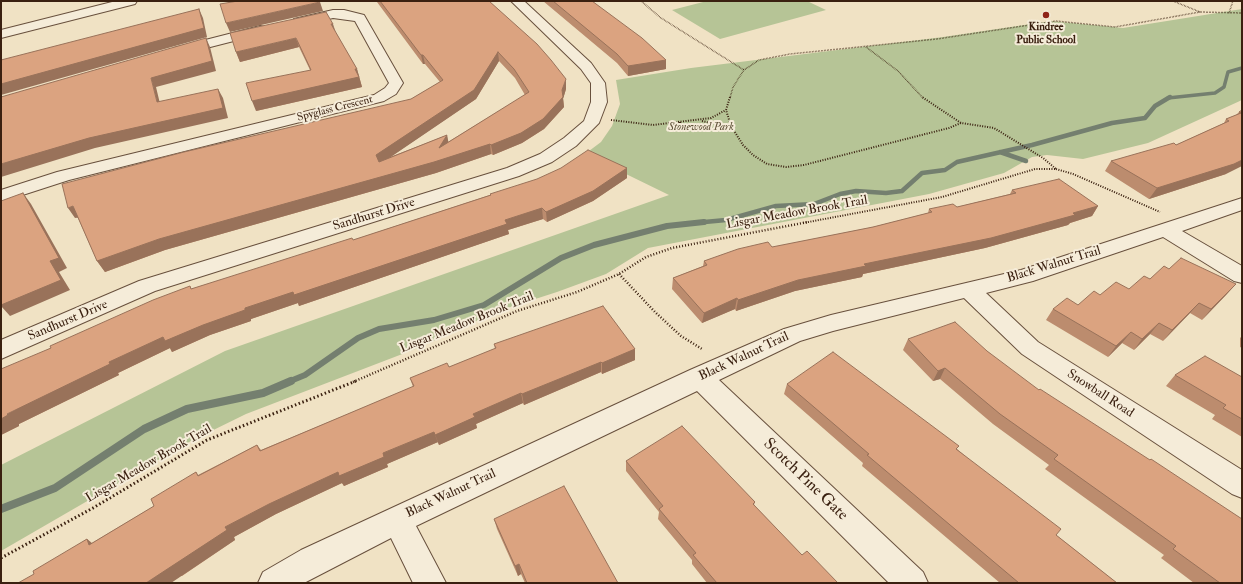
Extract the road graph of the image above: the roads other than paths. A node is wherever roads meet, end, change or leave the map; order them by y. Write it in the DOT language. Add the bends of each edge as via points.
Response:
graph roads {
  1 [pos="131,1"];
  2 [pos="517,1"];
  3 [pos="287,24"];
  4 [pos="272,28"];
  5 [pos="1,34"];
  6 [pos="166,55"];
  7 [pos="1,196"];
  8 [pos="1242,204"];
  9 [pos="1163,221"];
  10 [pos="1242,276"];
  11 [pos="969,290"];
  12 [pos="1,350"];
  13 [pos="699,377"];
  14 [pos="1242,485"];
  15 [pos="397,520"];
  16 [pos="274,583"];
  17 [pos="430,583"];
  18 [pos="912,583"];
  1 -- 5 [label="street"];
  2 -- 12 [label="street, Sandhurst Drive" via="586,66 598,83 600,96 591,123 570,142 546,158 513,172 147,286"];
  3 -- 7 [label="street, Spyglass Crescent" via="333,14 360,18 396,83 391,91 379,98 63,176"];
  4 -- 6 [label="street"];
  8 -- 9 [label="street, Black Walnut Trail"];
  9 -- 10 [label="street"];
  9 -- 11 [label="street, Black Walnut Trail" via="1025,276"];
  11 -- 13 [label="street, Black Walnut Trail" via="831,323 792,335"];
  11 -- 14 [label="street, Snowball Road" via="1030,348"];
  13 -- 15 [label="street, Black Walnut Trail"];
  13 -- 18 [label="street, Scotch Pine Gate"];
  15 -- 16 [label="street, Black Walnut Trail" via="312,561"];
  15 -- 17 [label="street"];
}
